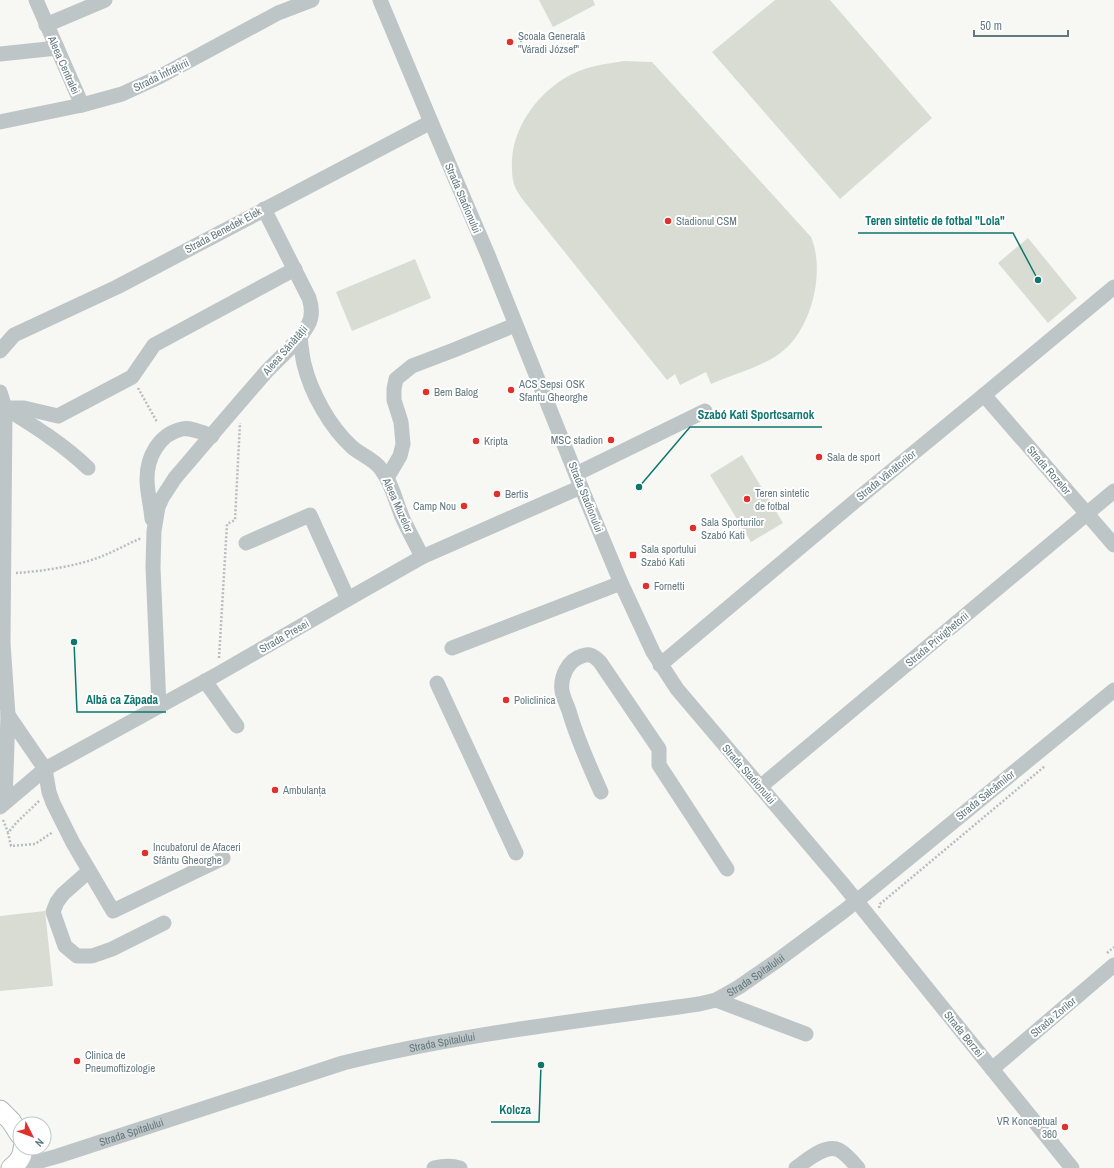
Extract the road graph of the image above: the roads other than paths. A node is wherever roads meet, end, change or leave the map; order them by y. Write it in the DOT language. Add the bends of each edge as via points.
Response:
graph roads {
  1 [pos="36,0"];
  2 [pos="105,0"];
  3 [pos="312,0"];
  4 [pos="380,0"];
  5 [pos="275,7"];
  6 [pos="46,25"];
  7 [pos="57,48"];
  8 [pos="0,54"];
  9 [pos="82,105"];
  10 [pos="0,122"];
  11 [pos="431,122"];
  12 [pos="264,209"];
  13 [pos="295,268"];
  14 [pos="1114,287"];
  15 [pos="515,325"];
  16 [pos="7,334"];
  17 [pos="300,337"];
  18 [pos="0,351"];
  19 [pos="0,392"];
  20 [pos="984,395"];
  21 [pos="5,408"];
  22 [pos="705,411"];
  23 [pos="212,436"];
  24 [pos="88,468"];
  25 [pos="387,478"];
  26 [pos="578,480"];
  27 [pos="1114,491"];
  28 [pos="1086,514"];
  29 [pos="154,531"];
  30 [pos="246,543"];
  31 [pos="1114,545"];
  32 [pos="422,557"];
  33 [pos="621,583"];
  34 [pos="348,599"];
  35 [pos="452,648"];
  36 [pos="660,665"];
  37 [pos="211,678"];
  38 [pos="437,683"];
  39 [pos="1114,690"];
  40 [pos="159,706"];
  41 [pos="8,715"];
  42 [pos="237,726"];
  43 [pos="45,769"];
  44 [pos="760,787"];
  45 [pos="601,792"];
  46 [pos="3,809"];
  47 [pos="516,853"];
  48 [pos="223,858"];
  49 [pos="727,869"];
  50 [pos="89,871"];
  51 [pos="856,900"];
  52 [pos="164,923"];
  53 [pos="1114,965"];
  54 [pos="716,1000"];
  55 [pos="806,1034"];
  56 [pos="992,1069"];
  57 [pos="0,1110"];
  58 [pos="12,1123"];
  59 [pos="17,1160"];
  60 [pos="434,1168"];
  61 [pos="460,1168"];
  62 [pos="796,1168"];
  63 [pos="858,1168"];
  64 [pos="1072,1168"];
  1 -- 6 [label="street, Aleea Centralei"];
  2 -- 6 [label="street, Aleea Centralei"];
  3 -- 5 [label="street, Strada Înfrățirii"];
  4 -- 11 [label="street, Strada Stadionului"];
  5 -- 9 [label="street, Strada Înfrățirii" via="159,77 122,94"];
  6 -- 7 [label="street, Aleea Centralei"];
  7 -- 8 [label="street"];
  7 -- 9 [label="street, Aleea Centralei"];
  9 -- 10 [label="street, Strada Înfrățirii"];
  11 -- 12 [label="street, Strada Benedek Elek"];
  11 -- 15 [label="street, Strada Stadionului"];
  12 -- 13 [label="street, Aleea Sănătății"];
  12 -- 16 [label="street, Strada Benedek Elek" via="117,287"];
  13 -- 17 [label="street, Aleea Sănătății" via="312,310 311,318"];
  13 -- 21 [label="street" via="154,345 132,377 58,416 24,408"];
  14 -- 20 [label="street, Strada Vânătorilor"];
  15 -- 25 [label="street" via="412,366 396,379 394,400 401,422 402,444 400,456"];
  15 -- 26 [label="street, Strada Stadionului"];
  16 -- 18 [label="street, Strada Benedek Elek"];
  17 -- 23 [label="street, Aleea Sănătății"];
  17 -- 25 [label="street, Aleea Muzelor" via="311,387 330,421 352,448 378,466"];
  19 -- 21 [label="street"];
  20 -- 28 [label="street, Strada Rozelor"];
  20 -- 36 [label="street, Strada Vânătorilor"];
  21 -- 24 [label="street" via="73,454"];
  21 -- 41 [label="street" via="3,643"];
  22 -- 26 [label="street, Strada Presei"];
  23 -- 29 [label="street, Aleea Sănătății" via="167,489 158,507"];
  23 -- 29 [label="street, Aleea Sănătății" via="182,429 169,434 156,447 150,459 147,478"];
  25 -- 32 [label="street, Aleea Muzelor"];
  26 -- 32 [label="street, Strada Presei"];
  26 -- 33 [label="street, Strada Stadionului"];
  27 -- 28 [label="street, Strada Privighetorii"];
  28 -- 31 [label="street, Strada Rozelor"];
  28 -- 44 [label="street, Strada Privighetorii"];
  29 -- 40 [label="street, Aleea Sănătății" via="153,567"];
  30 -- 34 [label="street" via="310,516"];
  32 -- 34 [label="street, Strada Presei"];
  33 -- 35 [label="street"];
  33 -- 36 [label="street, Strada Stadionului"];
  34 -- 37 [label="street, Strada Presei"];
  36 -- 44 [label="street, Strada Stadionului" via="677,689"];
  37 -- 40 [label="street, Strada Presei"];
  37 -- 42 [label="street"];
  38 -- 47 [label="street"];
  39 -- 51 [label="street, Strada Salcâmilor"];
  40 -- 43 [label="street, Strada Presei"];
  41 -- 43 [label="street"];
  41 -- 46 [label="street"];
  43 -- 46 [label="street, Strada Presei"];
  43 -- 50 [label="street" via="53,803"];
  44 -- 51 [label="street, Strada Stadionului"];
  45 -- 49 [label="street" via="562,690 563,675 570,664 580,656 588,654 600,662 659,749 659,765"];
  48 -- 50 [label="street" via="113,911"];
  50 -- 52 [label="street" via="62,894 53,912 65,946 77,956 92,956"];
  51 -- 54 [label="street, Strada Spitalului" via="765,969"];
  51 -- 56 [label="street, Strada Berzei"];
  53 -- 56 [label="street, Strada Zorilor"];
  54 -- 55 [label="street"];
  54 -- 59 [label="street, Strada Spitalului" via="491,1034 380,1054 343,1063 58,1156 36,1162"];
  56 -- 64 [label="street, Strada Berzei"];
  57 -- 58 [label="main road"];
  60 -- 61 [label="street"];
  62 -- 63 [label="street" via="817,1153 829,1149 838,1150"];
}
